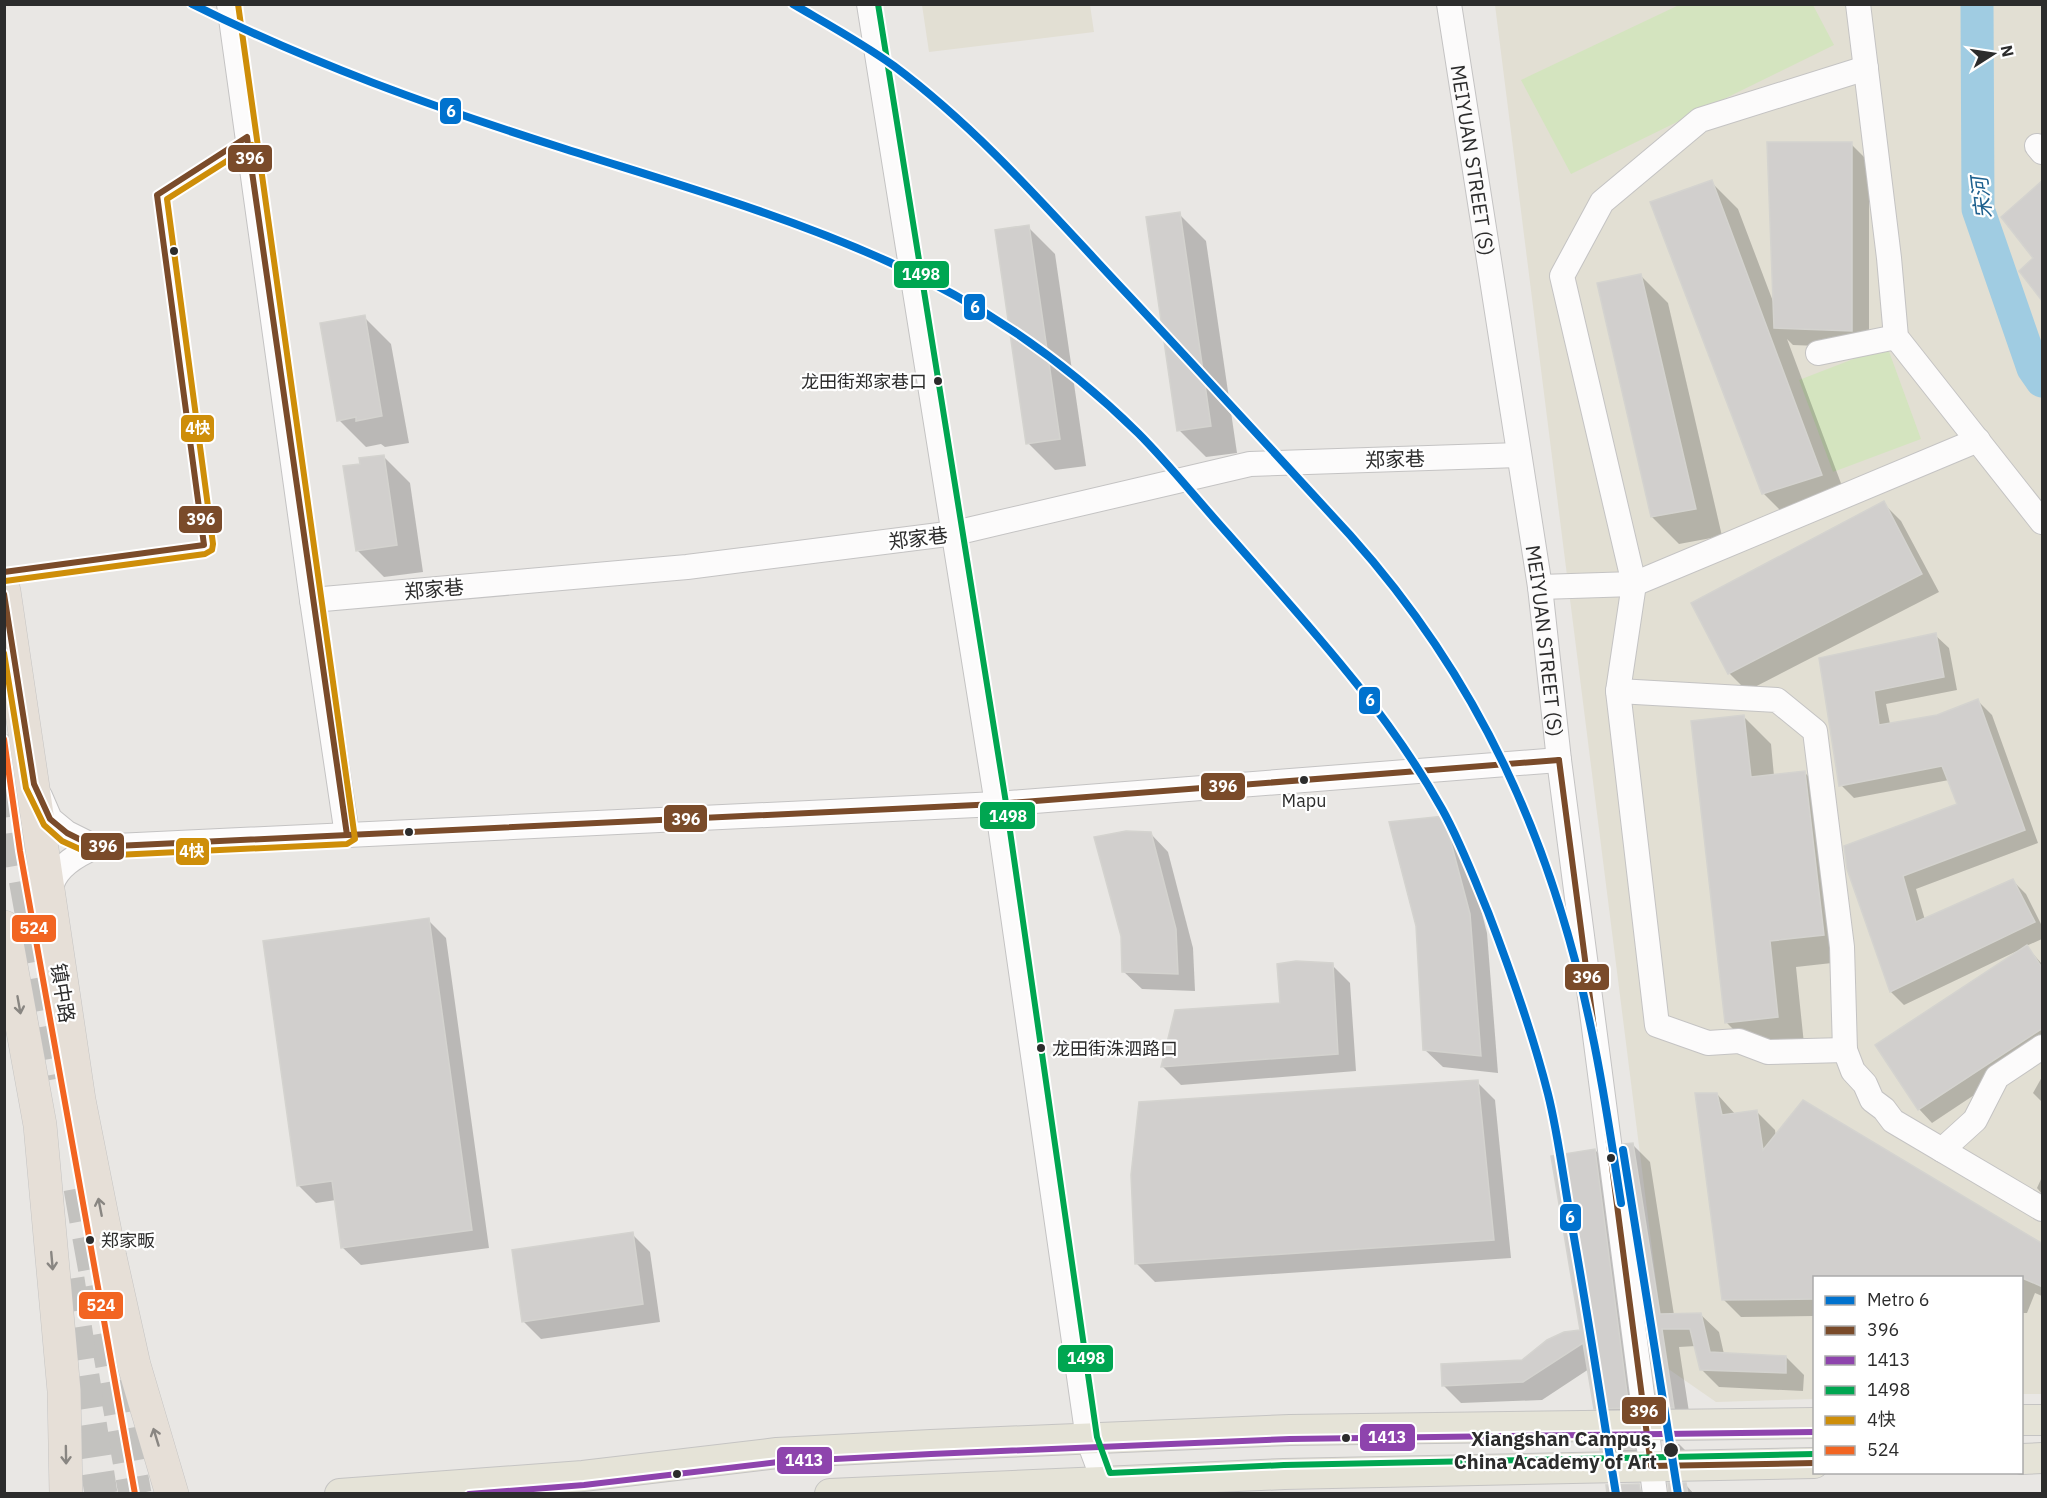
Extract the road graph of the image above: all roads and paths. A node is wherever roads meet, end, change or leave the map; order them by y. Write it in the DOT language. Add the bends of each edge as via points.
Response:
graph roads {
  1 [pos="229,4"];
  2 [pos="869,4"];
  3 [pos="1449,4"];
  4 [pos="1858,4"];
  5 [pos="1866,68"];
  6 [pos="1896,337"];
  7 [pos="1818,352"];
  8 [pos="1978,440"];
  9 [pos="1519,455"];
  10 [pos="2043,522"];
  11 [pos="955,533"];
  12 [pos="1634,584"];
  13 [pos="1540,587"];
  14 [pos="4,591"];
  15 [pos="312,600"];
  16 [pos="1618,691"];
  17 [pos="1559,760"];
  18 [pos="34,784"];
  19 [pos="997,804"];
  20 [pos="347,835"];
  21 [pos="95,847"];
  22 [pos="52,918"];
  23 [pos="5,928"];
  24 [pos="2043,1047"];
  25 [pos="1845,1050"];
  26 [pos="1942,1150"];
  27 [pos="2043,1209"];
  28 [pos="2023,1420"];
  29 [pos="2043,1420"];
  30 [pos="1813,1423"];
  31 [pos="1647,1424"];
  32 [pos="1088,1439"];
  33 [pos="2043,1458"];
  34 [pos="2023,1459"];
  35 [pos="1813,1463"];
  36 [pos="1653,1480"];
  37 [pos="1105,1488"];
  38 [pos="66,1494"];
  39 [pos="172,1494"];
  40 [pos="340,1494"];
  41 [pos="830,1494"];
  1 -- 15 [label="street"];
  2 -- 11 [label="street"];
  3 -- 9 [label="street, MEIYUAN STREET (S)"];
  4 -- 5 [label="street"];
  5 -- 6 [label="street"];
  5 -- 12 [label="street" via="1700,120 1602,202 1562,276"];
  6 -- 7 [label="street"];
  6 -- 8 [label="street"];
  8 -- 10 [label="street"];
  8 -- 12 [label="street"];
  9 -- 11 [label="street, 郑家巷" via="1250,465"];
  9 -- 13 [label="street, MEIYUAN STREET (S)"];
  11 -- 15 [label="street, 郑家巷" via="687,567"];
  11 -- 19 [label="street"];
  12 -- 13 [label="street"];
  12 -- 16 [label="street"];
  13 -- 17 [label="street, MEIYUAN STREET (S)"];
  14 -- 18 [label="highway, 镇中路"];
  15 -- 20 [label="street"];
  16 -- 25 [label="street" via="1778,700 1815,731 1842,947"];
  16 -- 25 [label="street" via="1657,1025 1708,1043 1739,1041 1768,1052"];
  17 -- 19 [label="street"];
  17 -- 31 [label="street, MEIYUAN STREET (S)"];
  18 -- 21 [label="street" via="50,819"];
  18 -- 22 [label="highway, 镇中路"];
  19 -- 20 [label="street"];
  19 -- 32 [label="street"];
  20 -- 21 [label="street"];
  21 -- 22 [label="street" via="65,864 52,884"];
  39 -- 22 [label="highway, 镇中路, one-way" via="134,1365 110,1257 79,1100"];
  23 -- 38 [label="highway, one-way" via="40,1125 64,1391"];
  24 -- 26 [label="street" via="1997,1077 1975,1120"];
  25 -- 26 [label="street" via="1872,1100 1893,1121"];
  26 -- 27 [label="street"];
  28 -- 29 [label="main road"];
  30 -- 31 [label="main road"];
  31 -- 32 [label="main road" via="1290,1430"];
  31 -- 36 [label="street, MEIYUAN STREET (S)"];
  32 -- 37 [label="street"];
  32 -- 40 [label="main road" via="777,1453 583,1476"];
  33 -- 34 [label="main road"];
  35 -- 36 [label="main road"];
  36 -- 37 [label="main road" via="1284,1474"];
  37 -- 41 [label="main road"];
}
